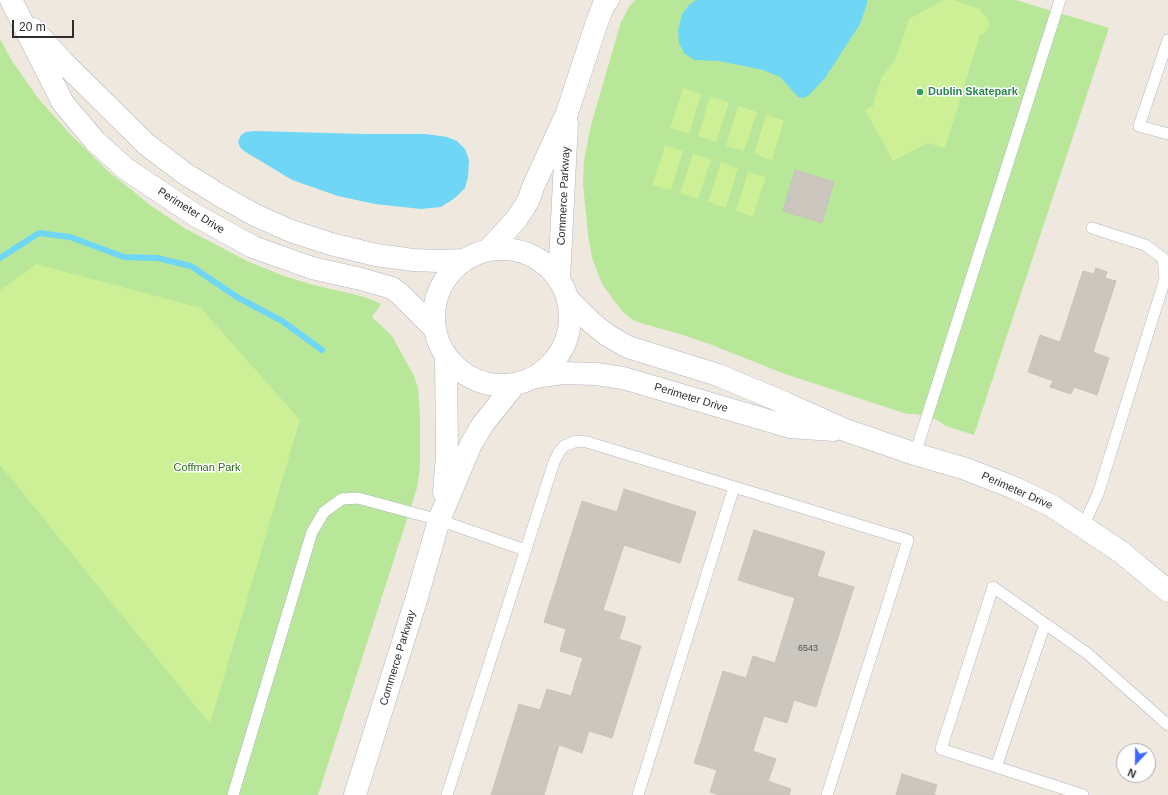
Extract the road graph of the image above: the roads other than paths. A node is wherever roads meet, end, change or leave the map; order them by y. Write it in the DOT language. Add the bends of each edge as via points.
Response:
graph roads {
  1 [pos="608,0"];
  2 [pos="1060,0"];
  3 [pos="12,4"];
  4 [pos="1168,40"];
  5 [pos="567,113"];
  6 [pos="1168,134"];
  7 [pos="1092,228"];
  8 [pos="488,250"];
  9 [pos="464,260"];
  10 [pos="559,279"];
  11 [pos="569,300"];
  12 [pos="435,329"];
  13 [pos="446,355"];
  14 [pos="525,380"];
  15 [pos="846,430"];
  16 [pos="915,454"];
  17 [pos="734,487"];
  18 [pos="439,520"];
  19 [pos="1083,526"];
  20 [pos="525,550"];
  21 [pos="1168,591"];
  22 [pos="1045,624"];
  23 [pos="1168,725"];
  24 [pos="996,767"];
  25 [pos="233,795"];
  26 [pos="355,795"];
  27 [pos="447,795"];
  28 [pos="638,795"];
  29 [pos="828,795"];
  30 [pos="1083,795"];
  1 -- 5 [label="main road, Commerce Parkway" via="596,25"];
  2 -- 16 [label="lane"];
  3 -- 9 [label="main road, Perimeter Drive" via="63,62 146,144 184,173 221,196 255,215 331,244 376,255 413,260"];
  3 -- 12 [label="main road, Perimeter Drive" via="63,103 95,141 126,169 195,215 253,247 312,268 392,288"];
  4 -- 6 [label="lane" via="1139,126"];
  5 -- 8 [label="main road, Commerce Parkway" via="524,208"];
  5 -- 10 [label="main road, Commerce Parkway"];
  7 -- 19 [label="lane" via="1145,245 1164,258 1165,279 1098,494"];
  8 -- 9 [label="main road"];
  8 -- 10 [label="main road" via="512,249 527,253 541,261"];
  9 -- 12 [label="main road" via="450,273 439,292 434,312"];
  10 -- 11 [label="main road"];
  11 -- 14 [label="main road" via="571,318 568,336 561,352 550,366"];
  11 -- 15 [label="main road, Perimeter Drive" via="607,335 628,347 718,375"];
  12 -- 13 [label="main road"];
  13 -- 14 [label="main road" via="456,367 484,382 500,385"];
  13 -- 18 [label="main road, Commerce Parkway" via="446,473"];
  14 -- 15 [label="main road, Perimeter Drive" via="563,373 623,378 790,427"];
  14 -- 18 [label="main road, Commerce Parkway" via="483,424 471,444"];
  15 -- 16 [label="main road, Perimeter Drive"];
  16 -- 19 [label="main road, Perimeter Drive" via="966,469 1017,489 1052,506"];
  17 -- 20 [label="lane" via="577,441 564,446 554,462"];
  17 -- 28 [label="lane"];
  17 -- 29 [label="lane" via="908,540"];
  18 -- 20 [label="lane"];
  18 -- 25 [label="lane" via="358,498 342,499 324,512 312,532"];
  18 -- 26 [label="main road, Commerce Parkway"];
  19 -- 21 [label="main road, Perimeter Drive" via="1121,552"];
  20 -- 27 [label="lane"];
  22 -- 23 [label="lane" via="1088,654"];
  22 -- 24 [label="lane"];
  22 -- 24 [label="lane" via="993,587 941,750"];
  24 -- 30 [label="lane"];
}
